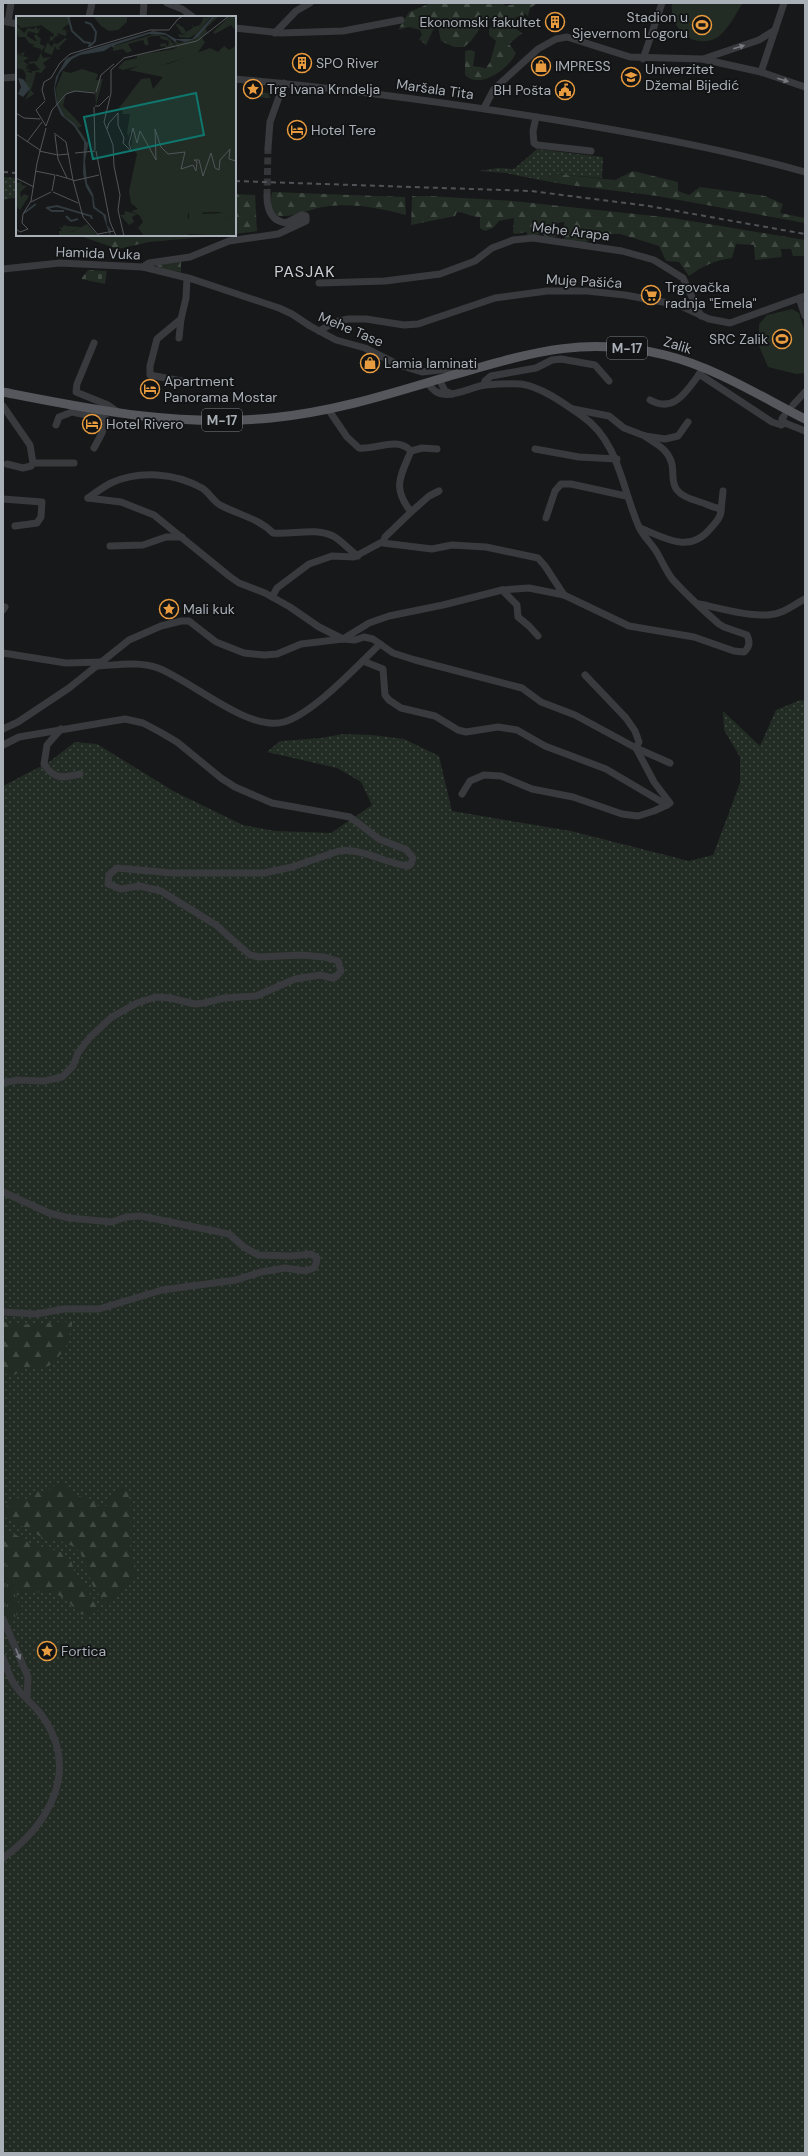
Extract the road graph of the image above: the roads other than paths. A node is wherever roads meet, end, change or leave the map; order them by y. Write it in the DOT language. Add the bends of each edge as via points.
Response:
graph roads {
  1 [pos="11,3"];
  2 [pos="92,3"];
  3 [pos="144,3"];
  4 [pos="167,3"];
  5 [pos="310,3"];
  6 [pos="662,3"];
  7 [pos="784,3"];
  8 [pos="183,6"];
  9 [pos="89,16"];
  10 [pos="143,16"];
  11 [pos="192,16"];
  12 [pos="401,20"];
  13 [pos="5,22"];
  14 [pos="16,24"];
  15 [pos="236,28"];
  16 [pos="775,30"];
  17 [pos="275,33"];
  18 [pos="643,59"];
  19 [pos="702,59"];
  20 [pos="761,72"];
  21 [pos="3,78"];
  22 [pos="16,78"];
  23 [pos="236,79"];
  24 [pos="284,83"];
  25 [pos="805,87"];
  26 [pos="484,108"];
  27 [pos="536,117"];
  28 [pos="268,148"];
  29 [pos="591,151"];
  30 [pos="805,172"];
  31 [pos="267,196"];
  32 [pos="143,267"];
  33 [pos="3,269"];
  34 [pos="189,279"];
  35 [pos="319,283"];
  36 [pos="802,297"];
  37 [pos="701,316"];
  38 [pos="805,316"];
  39 [pos="181,319"];
  40 [pos="319,331"];
  41 [pos="179,338"];
  42 [pos="94,343"];
  43 [pos="702,372"];
  44 [pos="458,374"];
  45 [pos="439,379"];
  46 [pos="181,381"];
  47 [pos="609,381"];
  48 [pos="428,382"];
  49 [pos="484,386"];
  50 [pos="4,391"];
  51 [pos="452,394"];
  52 [pos="804,396"];
  53 [pos="650,400"];
  54 [pos="793,405"];
  55 [pos="3,406"];
  56 [pos="569,408"];
  57 [pos="73,409"];
  58 [pos="328,409"];
  59 [pos="119,414"];
  60 [pos="805,419"];
  61 [pos="688,422"];
  62 [pos="56,425"];
  63 [pos="805,431"];
  64 [pos="645,436"];
  65 [pos="94,448"];
  66 [pos="437,449"];
  67 [pos="535,449"];
  68 [pos="411,451"];
  69 [pos="616,459"];
  70 [pos="33,463"];
  71 [pos="74,463"];
  72 [pos="7,464"];
  73 [pos="439,491"];
  74 [pos="723,491"];
  75 [pos="626,496"];
  76 [pos="3,499"];
  77 [pos="721,511"];
  78 [pos="411,512"];
  79 [pos="546,518"];
  80 [pos="15,526"];
  81 [pos="640,528"];
  82 [pos="182,537"];
  83 [pos="382,542"];
  84 [pos="110,546"];
  85 [pos="358,556"];
  86 [pos="502,590"];
  87 [pos="564,596"];
  88 [pos="272,597"];
  89 [pos="805,598"];
  90 [pos="699,604"];
  91 [pos="538,636"];
  92 [pos="343,638"];
  93 [pos="380,644"];
  94 [pos="3,652"];
  95 [pos="363,661"];
  96 [pos="100,664"];
  97 [pos="585,675"];
  98 [pos="5,727"];
  99 [pos="61,729"];
  100 [pos="3,745"];
  101 [pos="636,748"];
  102 [pos="670,762"];
  103 [pos="80,774"];
  104 [pos="462,794"];
  105 [pos="667,805"];
  106 [pos="3,1083"];
  107 [pos="3,1192"];
  108 [pos="3,1312"];
  109 [pos="3,1619"];
  110 [pos="3,1658"];
  111 [pos="27,1698"];
  112 [pos="3,1858"];
  1 -- 13 [label="street"];
  2 -- 9 [label="street"];
  3 -- 10 [label="street"];
  4 -- 8 [label="street"];
  5 -- 17 [label="street" via="296,11"];
  6 -- 18 [label="street"];
  7 -- 16 [label="street"];
  8 -- 11 [label="street"];
  12 -- 17 [label="street" via="343,31"];
  13 -- 14 [label="street"];
  15 -- 17 [label="street"];
  19 -- 16 [label="street, one-way" via="758,40"];
  16 -- 20 [label="street"];
  18 -- 19 [label="street"];
  18 -- 26 [label="street" via="630,58 572,38 556,39 538,49 494,89"];
  19 -- 20 [label="street"];
  20 -- 25 [label="street, one-way"];
  21 -- 22 [label="street"];
  23 -- 24 [label="street, Maršala Tita"];
  24 -- 26 [label="street, Maršala Tita"];
  24 -- 28 [label="street" via="270,122"];
  26 -- 27 [label="street, Maršala Tita"];
  27 -- 29 [label="street" via="533,131 534,143 537,145"];
  27 -- 30 [label="street, Maršala Tita" via="694,144"];
  31 -- 32 [label="street" via="268,211 281,222 290,221 299,215 306,216 306,221 278,234 229,241 190,257 149,263"];
  32 -- 33 [label="street, Hamida Vuka" via="60,263"];
  32 -- 34 [label="street, Hamida Vuka"];
  34 -- 39 [label="street"];
  34 -- 40 [label="street, Mehe Tase" via="279,308"];
  35 -- 37 [label="street, Mehe Arapa" via="385,281 440,274 475,261 492,248 513,240 533,238 622,251 654,260 683,278"];
  36 -- 37 [label="street, Muje Pašića" via="730,323"];
  36 -- 38 [label="street, Muje Pašića"];
  37 -- 40 [label="street, Muje Pašića" via="678,305 625,295 587,291 547,291 494,298 418,324 348,319 335,322"];
  39 -- 41 [label="street"];
  39 -- 46 [label="street" via="157,339 150,366 150,375"];
  40 -- 44 [label="street, Mehe Tase" via="411,369 436,372 449,369"];
  42 -- 59 [label="street" via="76,392 108,405"];
  43 -- 44 [label="main road, Zalik / M-17" via="677,358 640,349 579,346 522,355"];
  43 -- 53 [label="street" via="670,405 662,406"];
  43 -- 60 [label="main road, Zalik / M-17"];
  43 -- 63 [label="street" via="772,422 781,425 784,419"];
  44 -- 45 [label="main road, Zalik / M-17"];
  45 -- 48 [label="main road, M-17"];
  45 -- 51 [label="street" via="445,391"];
  47 -- 49 [label="street" via="594,365 552,360 536,368 491,376 485,381"];
  48 -- 51 [label="street" via="438,393"];
  48 -- 58 [label="main road, M-17"];
  49 -- 51 [label="street"];
  49 -- 56 [label="street" via="521,384 536,389"];
  50 -- 57 [label="main road, M-17"];
  52 -- 54 [label="street"];
  55 -- 70 [label="street" via="30,445"];
  56 -- 64 [label="street" via="609,416 624,428"];
  56 -- 69 [label="street" via="594,425"];
  57 -- 59 [label="main road, M-17"];
  57 -- 62 [label="street" via="58,417"];
  57 -- 65 [label="street" via="106,419"];
  58 -- 59 [label="main road, M-17" via="272,418 215,421 160,419"];
  58 -- 68 [label="street" via="347,437 358,448 396,443 406,445"];
  61 -- 64 [label="street" via="678,436"];
  64 -- 77 [label="street" via="665,451 671,460 673,483 679,494"];
  66 -- 68 [label="street" via="422,448"];
  67 -- 69 [label="street" via="579,457"];
  68 -- 78 [label="street" via="399,488 400,496"];
  69 -- 75 [label="street"];
  70 -- 71 [label="street"];
  70 -- 72 [label="street" via="23,468"];
  73 -- 78 [label="street"];
  74 -- 77 [label="street"];
  75 -- 79 [label="street" via="561,484 555,491"];
  75 -- 81 [label="street"];
  76 -- 80 [label="street" via="42,502 41,516 37,523"];
  77 -- 81 [label="street" via="721,516 702,538 690,543 681,543"];
  78 -- 83 [label="street"];
  81 -- 90 [label="street" via="673,580"];
  82 -- 84 [label="street" via="166,537 143,545"];
  82 -- 85 [label="street" via="162,520 142,509 120,502 88,498 111,483 152,473 178,478 204,489 220,506 264,524 273,533 308,531 333,536"];
  82 -- 88 [label="street" via="239,583"];
  83 -- 85 [label="street"];
  83 -- 87 [label="street" via="410,548 432,549 452,545 486,547 538,558"];
  85 -- 88 [label="street" via="332,556 309,564 277,588"];
  86 -- 87 [label="street" via="538,589"];
  86 -- 91 [label="street" via="517,605 518,617"];
  86 -- 92 [label="street" via="389,616 369,623"];
  87 -- 90 [label="street" via="629,626 694,637 734,651 744,652 747,649 747,635 724,627"];
  88 -- 92 [label="street" via="319,628"];
  89 -- 90 [label="street" via="769,615"];
  92 -- 93 [label="street" via="355,640 364,637"];
  92 -- 96 [label="street" via="301,644 277,654 244,653 216,642 189,621 161,626 129,640"];
  93 -- 95 [label="street"];
  93 -- 101 [label="street" via="415,660 522,688 541,702 575,715"];
  94 -- 96 [label="street" via="66,663"];
  95 -- 96 [label="street" via="306,710 284,722 269,723 249,718 159,668 141,664"];
  95 -- 105 [label="street" via="383,669 385,695 401,708 435,716 466,732 498,727 517,730 545,746 606,769"];
  96 -- 98 [label="street" via="69,688"];
  97 -- 101 [label="street" via="632,725 639,742"];
  99 -- 100 [label="street" via="19,736"];
  99 -- 103 [label="street" via="47,745 44,764 49,773 64,778"];
  99 -- 106 [label="street" via="125,719 143,723 177,742 235,787 272,803 350,817 379,839 407,850 412,855 412,860 408,866 349,850 264,873 172,873 117,868 109,875 108,884 121,889 139,886 161,891 216,925 250,955 294,955 334,959 341,965 341,971 332,978 320,975 289,981 256,996 224,998 195,1004 156,997 137,1003 112,1017 90,1037 78,1053 73,1066 62,1077 44,1081 17,1080"];
  101 -- 102 [label="street"];
  101 -- 105 [label="street" via="654,782 668,798 670,803"];
  104 -- 105 [label="street" via="470,781 484,775 501,776 532,789 573,798 622,814 638,816"];
  107 -- 108 [label="street" via="44,1211 68,1218 112,1222 126,1217 141,1216 229,1234 258,1255 311,1254 317,1261 314,1268 305,1271 285,1268 236,1280 162,1290 99,1309 64,1309 36,1314"];
  109 -- 111 [label="street, one-way" via="28,1677"];
  110 -- 111 [label="street" via="17,1689"];
  111 -- 112 [label="street" via="45,1719 54,1737 58,1781 54,1800 44,1818 31,1834"];
}
